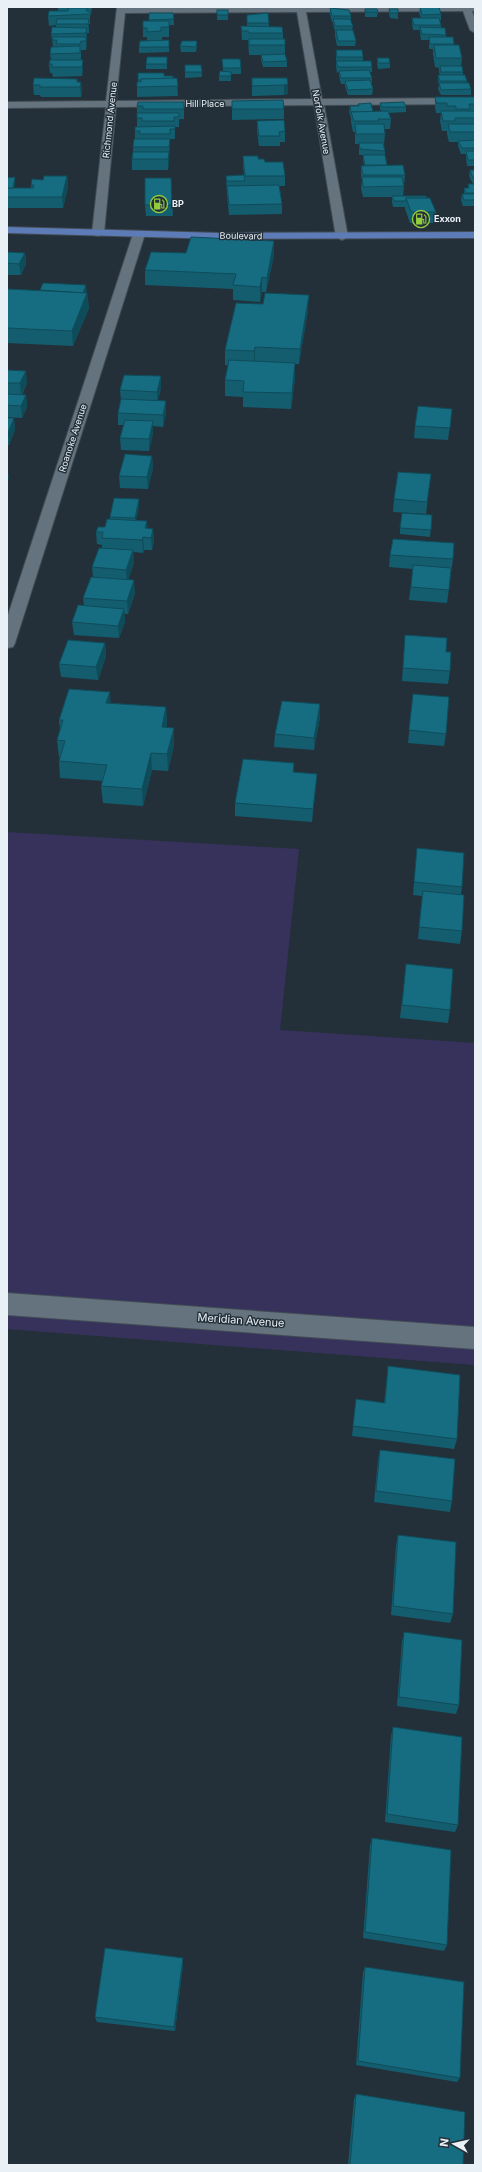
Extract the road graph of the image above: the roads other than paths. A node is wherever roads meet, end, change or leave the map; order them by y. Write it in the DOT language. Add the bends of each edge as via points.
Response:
graph roads {
  1 [pos="121,8"];
  2 [pos="301,8"];
  3 [pos="469,8"];
  4 [pos="475,30"];
  5 [pos="475,101"];
  6 [pos="317,103"];
  7 [pos="112,104"];
  8 [pos="7,105"];
  9 [pos="7,230"];
  10 [pos="98,233"];
  11 [pos="139,234"];
  12 [pos="475,235"];
  13 [pos="342,237"];
  14 [pos="7,643"];
  15 [pos="7,1304"];
  16 [pos="475,1338"];
  1 -- 2 [label="street"];
  1 -- 7 [label="street, Richmond Avenue"];
  2 -- 3 [label="street"];
  2 -- 6 [label="street, Norfolk Avenue"];
  3 -- 4 [label="street"];
  5 -- 6 [label="street, Hill Place"];
  6 -- 7 [label="street, Hill Place"];
  6 -- 13 [label="street, Norfolk Avenue"];
  7 -- 8 [label="street, Hill Place"];
  7 -- 10 [label="street, Richmond Avenue"];
  9 -- 10 [label="main road, Boulevard"];
  10 -- 11 [label="main road, Boulevard"];
  11 -- 13 [label="main road, Boulevard"];
  11 -- 14 [label="street, Roanoke Avenue"];
  12 -- 13 [label="main road, Boulevard"];
  15 -- 16 [label="street, Meridian Avenue"];
}
